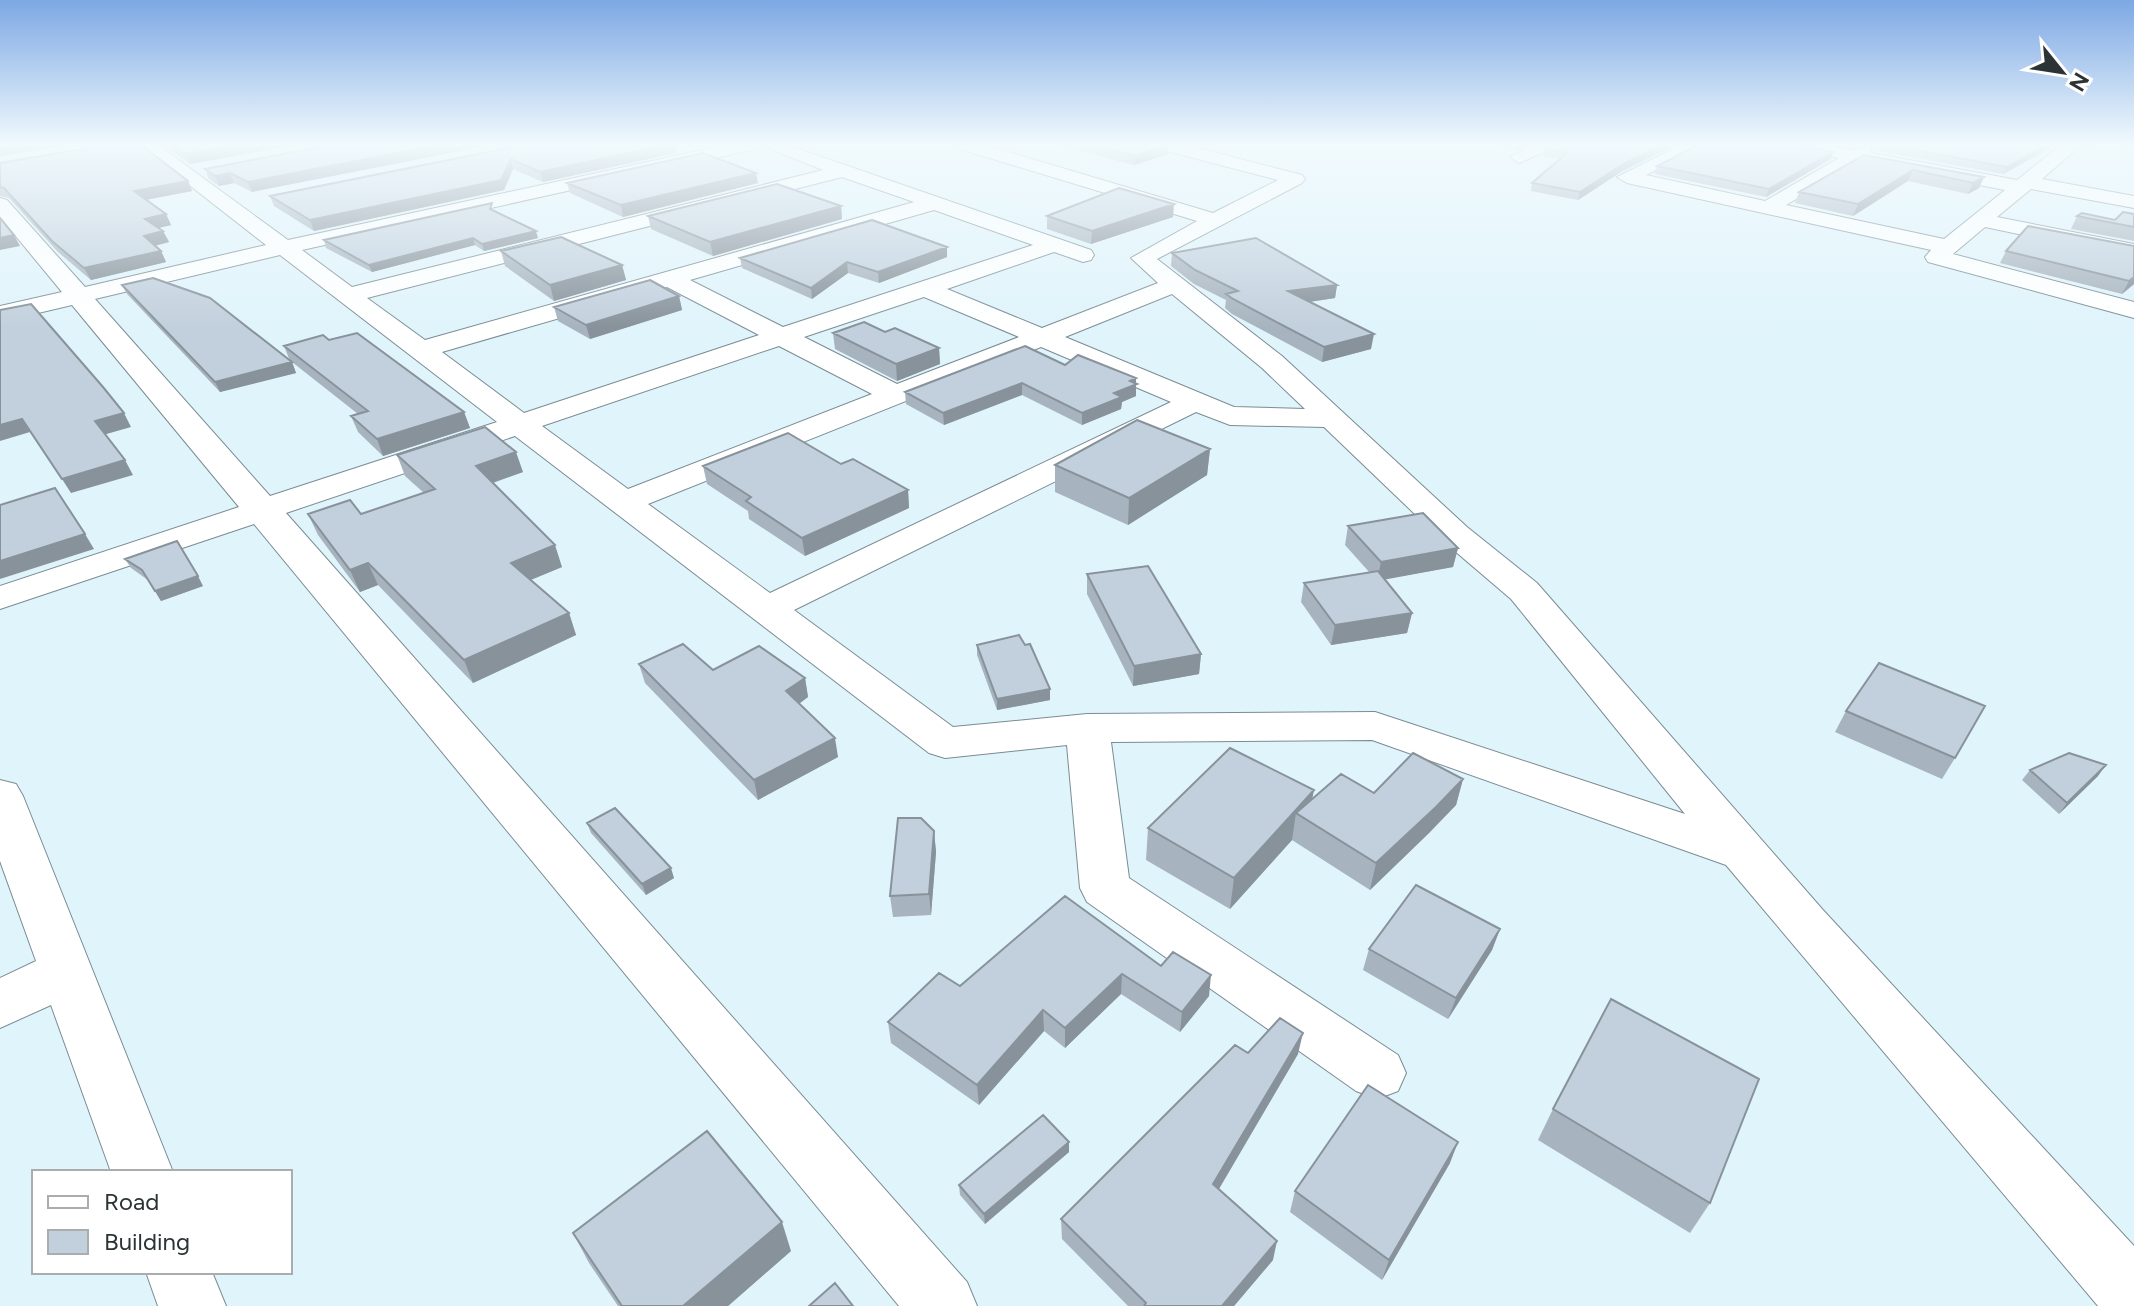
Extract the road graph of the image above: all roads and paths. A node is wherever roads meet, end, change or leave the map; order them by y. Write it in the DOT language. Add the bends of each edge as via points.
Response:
graph roads {
  1 [pos="2,206"];
  2 [pos="228,206"];
  3 [pos="474,206"];
  4 [pos="703,206"];
  5 [pos="925,206"];
  6 [pos="943,206"];
  7 [pos="1168,206"];
  8 [pos="1242,206"];
  9 [pos="1758,206"];
  10 [pos="1771,206"];
  11 [pos="1998,206"];
  12 [pos="1767,208"];
  13 [pos="1215,220"];
  14 [pos="1981,220"];
  15 [pos="1054,245"];
  16 [pos="1948,247"];
  17 [pos="283,248"];
  18 [pos="2134,251"];
  19 [pos="1083,255"];
  20 [pos="669,279"];
  21 [pos="1174,285"];
  22 [pos="924,288"];
  23 [pos="348,295"];
  24 [pos="79,296"];
  25 [pos="2134,310"];
  26 [pos="0,314"];
  27 [pos="781,336"];
  28 [pos="1042,337"];
  29 [pos="421,350"];
  30 [pos="896,395"];
  31 [pos="1196,401"];
  32 [pos="1332,418"];
  33 [pos="520,424"];
  34 [pos="623,502"];
  35 [pos="262,510"];
  36 [pos="0,598"];
  37 [pos="767,609"];
  38 [pos="1087,728"];
  39 [pos="0,796"];
  40 [pos="1743,852"];
  41 [pos="66,972"];
  42 [pos="0,1004"];
  43 [pos="1377,1073"];
  44 [pos="141,1170"];
  45 [pos="180,1274"];
  46 [pos="2134,1296"];
  47 [pos="192,1306"];
  48 [pos="943,1306"];
  1 -- 24 [label="street"];
  2 -- 17 [label="street"];
  3 -- 17 [label="street"];
  4 -- 23 [label="street"];
  5 -- 20 [label="street"];
  6 -- 15 [label="street"];
  7 -- 13 [label="street"];
  8 -- 13 [label="street"];
  9 -- 12 [label="street"];
  10 -- 12 [label="street"];
  11 -- 14 [label="street"];
  12 -- 16 [label="street"];
  13 -- 21 [label="street" via="1142,258"];
  14 -- 16 [label="street"];
  14 -- 18 [label="street"];
  15 -- 19 [label="street"];
  15 -- 22 [label="street"];
  16 -- 25 [label="street" via="1936,257"];
  17 -- 23 [label="street"];
  17 -- 24 [label="street"];
  20 -- 27 [label="street"];
  20 -- 29 [label="street"];
  21 -- 28 [label="street"];
  21 -- 32 [label="street" via="1272,362"];
  22 -- 27 [label="street"];
  22 -- 28 [label="street"];
  23 -- 29 [label="street"];
  24 -- 26 [label="street"];
  24 -- 35 [label="street"];
  27 -- 30 [label="street"];
  27 -- 33 [label="street"];
  28 -- 30 [label="street"];
  28 -- 31 [label="street"];
  29 -- 33 [label="street"];
  30 -- 34 [label="street"];
  31 -- 32 [label="street" via="1230,416"];
  31 -- 37 [label="street"];
  32 -- 40 [label="street" via="1524,591"];
  33 -- 34 [label="street"];
  33 -- 35 [label="street"];
  34 -- 37 [label="street"];
  35 -- 36 [label="street"];
  35 -- 48 [label="street"];
  37 -- 38 [label="street" via="945,743"];
  38 -- 40 [label="street" via="1375,726"];
  38 -- 43 [label="street" via="1105,888"];
  39 -- 41 [label="street"];
  40 -- 46 [label="street"];
  41 -- 42 [label="street"];
  41 -- 44 [label="street"];
  45 -- 47 [label="street"];
}
